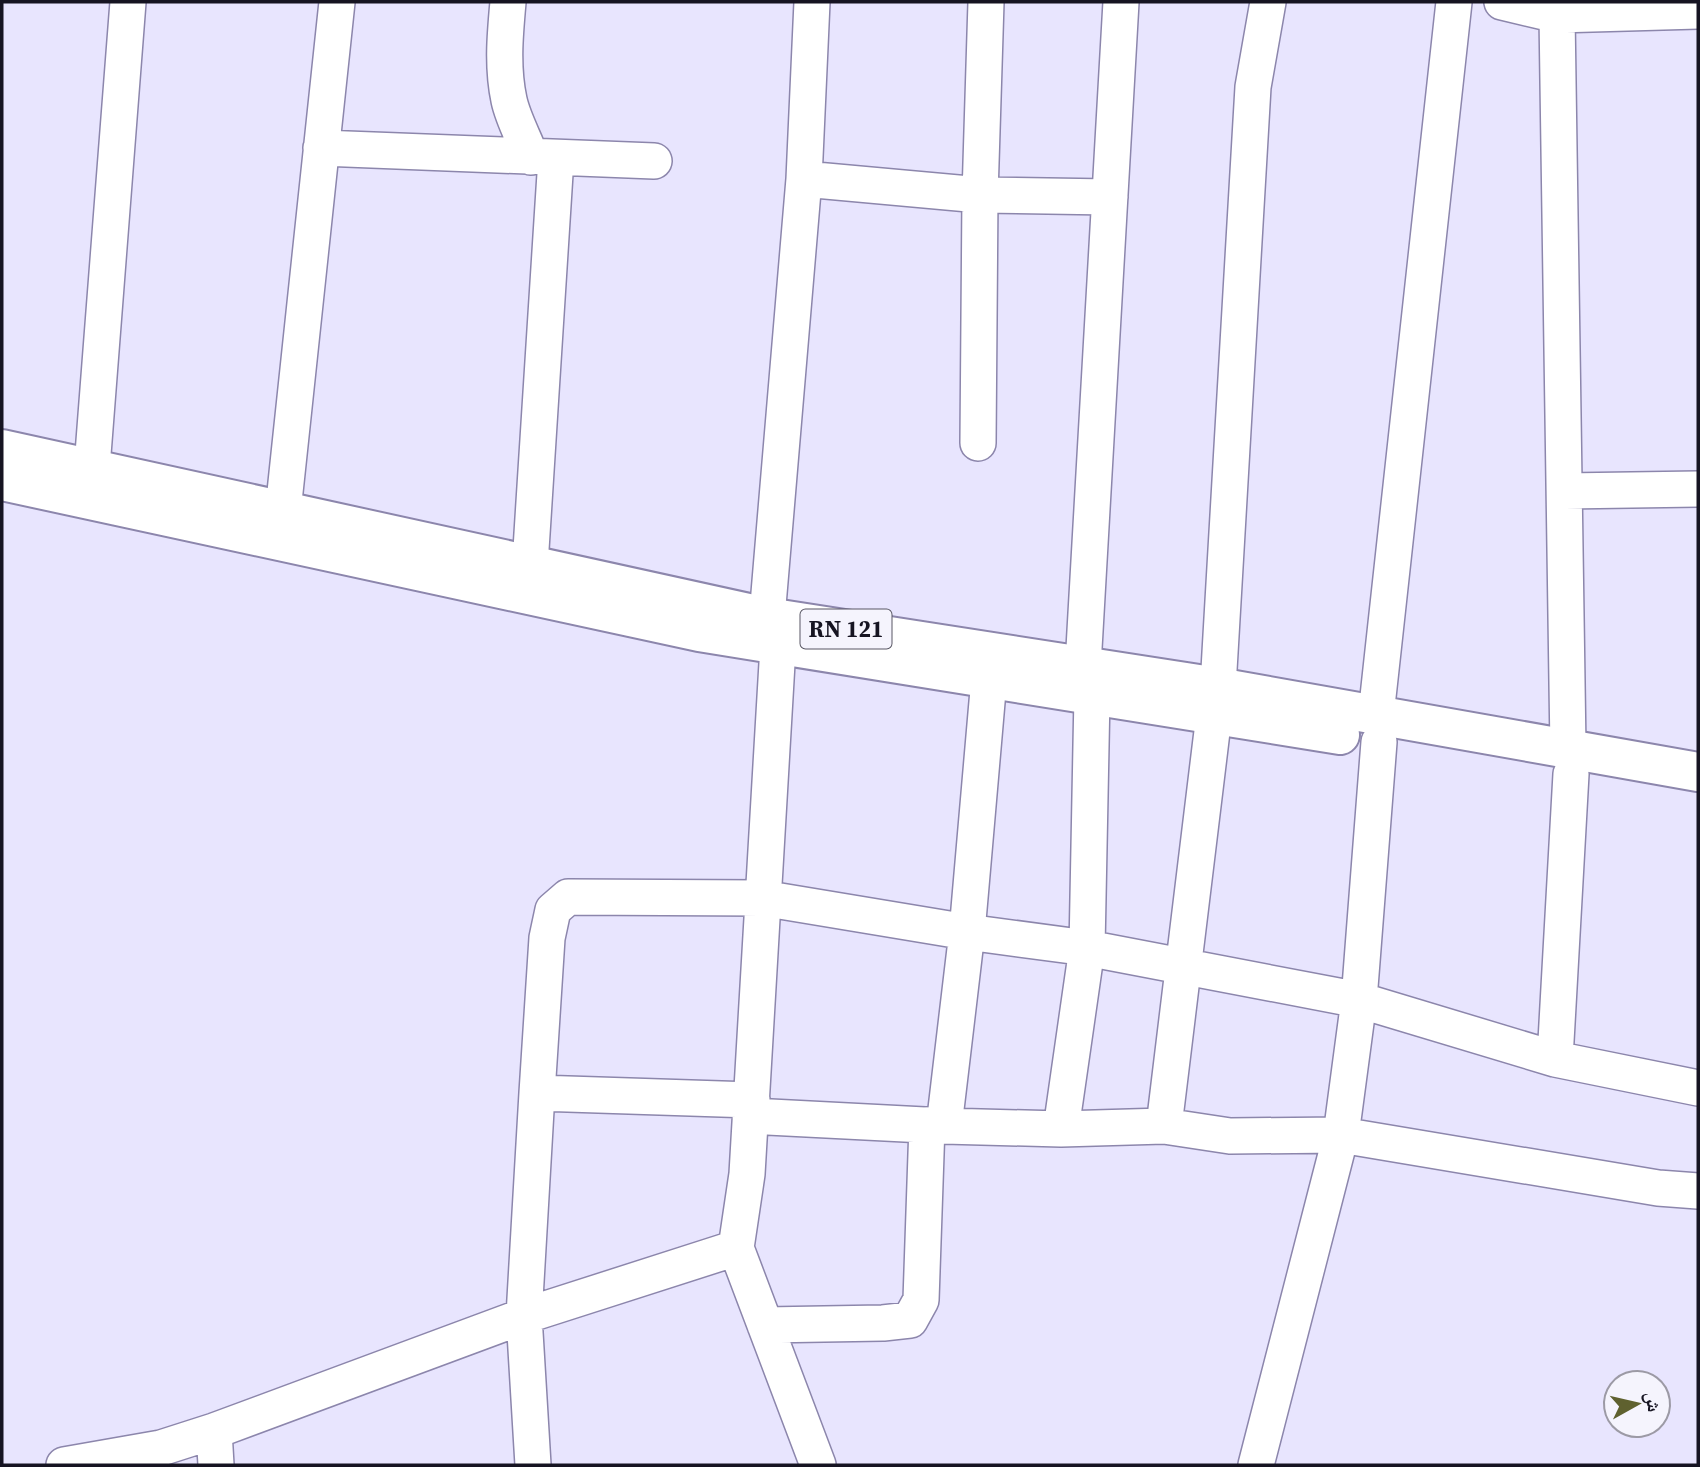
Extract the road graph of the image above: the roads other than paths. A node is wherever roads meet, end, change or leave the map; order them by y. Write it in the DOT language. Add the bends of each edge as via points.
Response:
graph roads {
  1 [pos="128,2"];
  2 [pos="337,2"];
  3 [pos="508,2"];
  4 [pos="812,2"];
  5 [pos="986,2"];
  6 [pos="1121,2"];
  7 [pos="1268,2"];
  8 [pos="1454,2"];
  9 [pos="1502,2"];
  10 [pos="1698,11"];
  11 [pos="1557,15"];
  12 [pos="321,148"];
  13 [pos="544,157"];
  14 [pos="654,161"];
  15 [pos="804,179"];
  16 [pos="980,195"];
  17 [pos="1110,197"];
  18 [pos="978,443"];
  19 [pos="2,449"];
  20 [pos="92,467"];
  21 [pos="2,481"];
  22 [pos="1698,489"];
  23 [pos="1565,491"];
  24 [pos="283,510"];
  25 [pos="530,565"];
  26 [pos="772,632"];
  27 [pos="989,679"];
  28 [pos="1088,680"];
  29 [pos="1216,701"];
  30 [pos="1378,728"];
  31 [pos="1570,761"];
  32 [pos="1698,772"];
  33 [pos="1698,796"];
  34 [pos="762,898"];
  35 [pos="967,932"];
  36 [pos="1087,948"];
  37 [pos="1185,965"];
  38 [pos="1359,1000"];
  39 [pos="1555,1059"];
  40 [pos="1698,1088"];
  41 [pos="537,1093"];
  42 [pos="751,1108"];
  43 [pos="936,1126"];
  44 [pos="1164,1126"];
  45 [pos="1061,1129"];
  46 [pos="1341,1135"];
  47 [pos="1698,1191"];
  48 [pos="736,1248"];
  49 [pos="524,1316"];
  50 [pos="765,1325"];
  51 [pos="214,1431"];
  52 [pos="64,1465"];
  53 [pos="216,1465"];
  54 [pos="533,1465"];
  55 [pos="818,1465"];
  56 [pos="1256,1465"];
  1 -- 20 [label="street"];
  2 -- 12 [label="street"];
  3 -- 13 [label="street" via="504,51 510,103"];
  4 -- 15 [label="street"];
  5 -- 16 [label="street"];
  6 -- 17 [label="street"];
  7 -- 29 [label="street" via="1253,87"];
  8 -- 30 [label="street"];
  9 -- 11 [label="street"];
  10 -- 11 [label="street"];
  11 -- 23 [label="street"];
  12 -- 13 [label="street"];
  12 -- 24 [label="street"];
  13 -- 14 [label="street"];
  13 -- 25 [label="street"];
  15 -- 16 [label="street"];
  15 -- 26 [label="street"];
  16 -- 17 [label="street"];
  16 -- 18 [label="street"];
  17 -- 28 [label="street"];
  19 -- 20 [label="main road, RN 121"];
  20 -- 24 [label="main road, RN 121"];
  21 -- 26 [label="main road, RN 121" via="699,632"];
  22 -- 23 [label="street"];
  23 -- 31 [label="street"];
  24 -- 25 [label="main road, RN 121"];
  25 -- 26 [label="main road, RN 121"];
  26 -- 27 [label="main road, RN 121"];
  26 -- 28 [label="main road, RN 121"];
  26 -- 34 [label="street"];
  27 -- 28 [label="main road, RN 121"];
  27 -- 35 [label="street"];
  28 -- 29 [label="main road, RN 121"];
  28 -- 36 [label="street"];
  29 -- 30 [label="main road, RN 121"];
  29 -- 37 [label="street"];
  30 -- 31 [label="main road, RN 121"];
  30 -- 38 [label="street"];
  31 -- 32 [label="main road, RN 121"];
  31 -- 33 [label="main road, RN 121"];
  31 -- 39 [label="street"];
  34 -- 35 [label="street"];
  34 -- 41 [label="street" via="568,897 553,910 547,938"];
  34 -- 42 [label="street"];
  35 -- 36 [label="street"];
  35 -- 43 [label="street"];
  36 -- 37 [label="street"];
  36 -- 45 [label="street"];
  37 -- 38 [label="street"];
  37 -- 44 [label="street"];
  38 -- 39 [label="street"];
  38 -- 46 [label="street"];
  39 -- 40 [label="street"];
  41 -- 42 [label="street"];
  41 -- 49 [label="street"];
  42 -- 43 [label="street"];
  42 -- 48 [label="street"];
  43 -- 45 [label="street"];
  43 -- 50 [label="street" via="920,1300 910,1320"];
  44 -- 45 [label="street"];
  44 -- 46 [label="street" via="1230,1136"];
  46 -- 47 [label="street"];
  46 -- 56 [label="street"];
  48 -- 49 [label="street"];
  48 -- 50 [label="street"];
  49 -- 51 [label="street"];
  49 -- 54 [label="street"];
  50 -- 55 [label="street"];
  51 -- 52 [label="street" via="161,1448"];
  51 -- 53 [label="street"];
}
